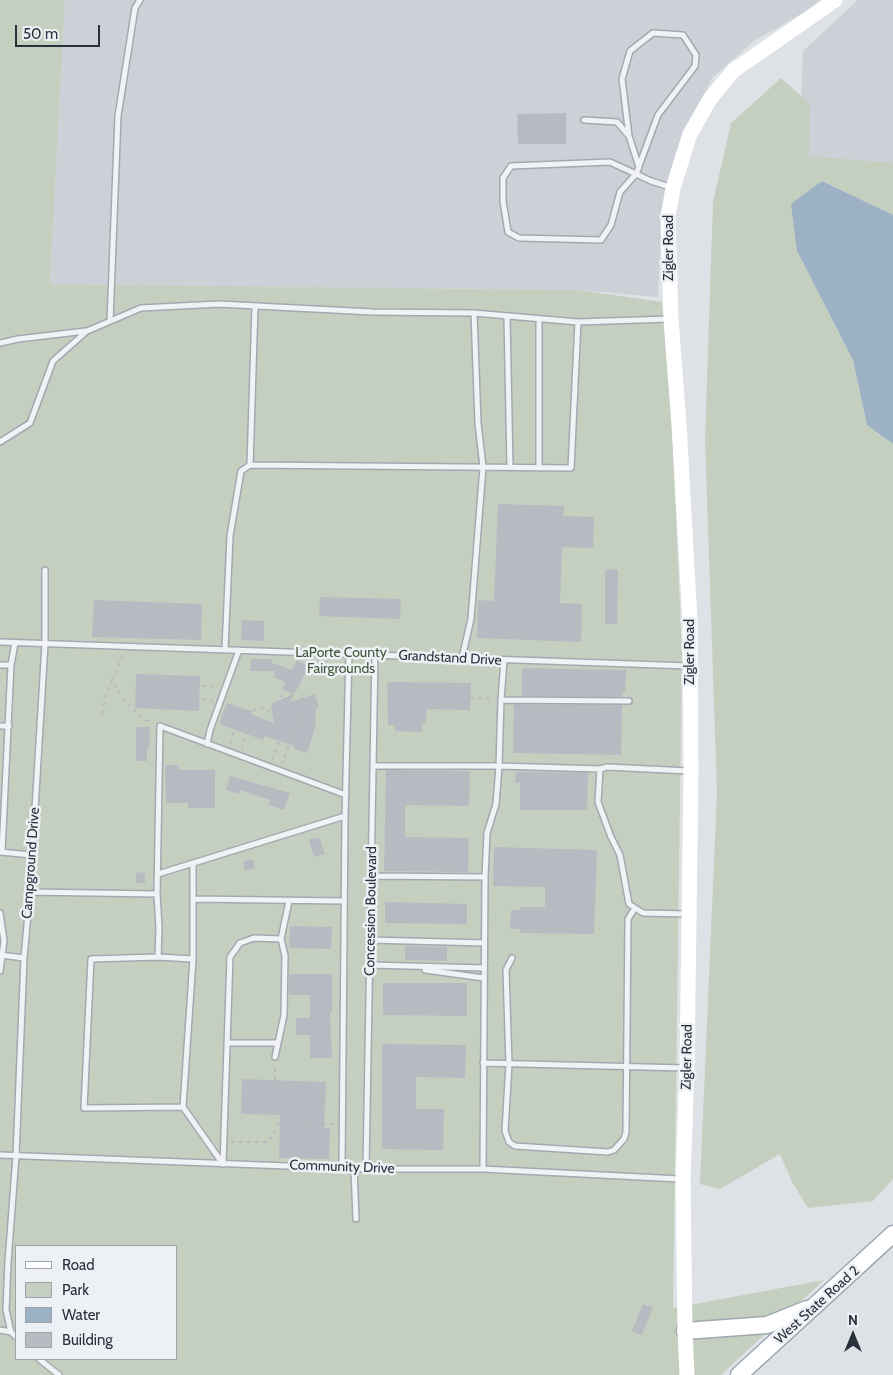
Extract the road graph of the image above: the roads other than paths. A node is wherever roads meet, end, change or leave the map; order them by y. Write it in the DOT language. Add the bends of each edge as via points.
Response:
graph roads {
  1 [pos="140,0"];
  2 [pos="835,0"];
  3 [pos="584,120"];
  4 [pos="629,136"];
  5 [pos="639,166"];
  6 [pos="636,174"];
  7 [pos="673,188"];
  8 [pos="255,306"];
  9 [pos="474,313"];
  10 [pos="507,316"];
  11 [pos="539,319"];
  12 [pos="671,319"];
  13 [pos="110,321"];
  14 [pos="578,322"];
  15 [pos="87,331"];
  16 [pos="0,343"];
  17 [pos="0,442"];
  18 [pos="250,465"];
  19 [pos="482,467"];
  20 [pos="510,467"];
  21 [pos="539,468"];
  22 [pos="45,570"];
  23 [pos="0,642"];
  24 [pos="15,642"];
  25 [pos="45,644"];
  26 [pos="225,649"];
  27 [pos="239,650"];
  28 [pos="349,653"];
  29 [pos="375,654"];
  30 [pos="462,658"];
  31 [pos="504,660"];
  32 [pos="0,665"];
  33 [pos="11,665"];
  34 [pos="690,666"];
  35 [pos="501,700"];
  36 [pos="629,701"];
  37 [pos="0,726"];
  38 [pos="9,726"];
  39 [pos="207,744"];
  40 [pos="373,766"];
  41 [pos="499,766"];
  42 [pos="600,769"];
  43 [pos="691,772"];
  44 [pos="3,787"];
  45 [pos="346,795"];
  46 [pos="345,816"];
  47 [pos="1,852"];
  48 [pos="32,855"];
  49 [pos="193,864"];
  50 [pos="158,874"];
  51 [pos="371,876"];
  52 [pos="485,876"];
  53 [pos="30,892"];
  54 [pos="157,894"];
  55 [pos="193,899"];
  56 [pos="289,901"];
  57 [pos="344,901"];
  58 [pos="635,908"];
  59 [pos="0,913"];
  60 [pos="689,914"];
  61 [pos="280,940"];
  62 [pos="370,940"];
  63 [pos="484,943"];
  64 [pos="1,955"];
  65 [pos="158,957"];
  66 [pos="24,958"];
  67 [pos="512,958"];
  68 [pos="193,959"];
  69 [pos="370,965"];
  70 [pos="405,966"];
  71 [pos="484,968"];
  72 [pos="0,971"];
  73 [pos="484,978"];
  74 [pos="227,1043"];
  75 [pos="277,1044"];
  76 [pos="275,1057"];
  77 [pos="483,1063"];
  78 [pos="509,1064"];
  79 [pos="627,1067"];
  80 [pos="687,1068"];
  81 [pos="184,1107"];
  82 [pos="0,1156"];
  83 [pos="16,1156"];
  84 [pos="223,1164"];
  85 [pos="342,1168"];
  86 [pos="354,1168"];
  87 [pos="366,1169"];
  88 [pos="483,1169"];
  89 [pos="683,1179"];
  90 [pos="356,1219"];
  91 [pos="893,1234"];
  92 [pos="816,1306"];
  93 [pos="0,1330"];
  94 [pos="685,1331"];
  95 [pos="11,1332"];
  96 [pos="15,1336"];
  97 [pos="40,1360"];
  98 [pos="59,1375"];
  99 [pos="688,1375"];
  100 [pos="739,1375"];
  1 -- 13 [label="lane" via="135,8 118,116"];
  2 -- 7 [label="street, Zigler Road" via="734,71 710,99 690,134"];
  3 -- 4 [label="lane" via="617,122"];
  4 -- 5 [label="lane"];
  4 -- 5 [label="lane" via="622,80 630,51 653,33 682,35 696,55 695,66 658,115"];
  5 -- 6 [label="lane"];
  6 -- 6 [label="lane" via="610,162 510,166 503,178 508,232 519,238 601,240 611,225 620,192"];
  6 -- 7 [label="lane"];
  7 -- 12 [label="street, Zigler Road" via="668,217"];
  8 -- 9 [label="lane"];
  8 -- 13 [label="lane" via="219,304 141,308"];
  8 -- 18 [label="lane"];
  9 -- 10 [label="lane"];
  9 -- 19 [label="lane"];
  10 -- 11 [label="lane"];
  10 -- 20 [label="lane"];
  11 -- 14 [label="lane"];
  11 -- 21 [label="lane"];
  12 -- 14 [label="lane"];
  12 -- 34 [label="street, Zigler Road"];
  13 -- 15 [label="lane"];
  14 -- 21 [label="lane" via="571,468"];
  15 -- 16 [label="lane"];
  15 -- 17 [label="lane" via="53,361 30,423"];
  18 -- 19 [label="lane"];
  18 -- 26 [label="lane" via="241,471 230,536"];
  19 -- 20 [label="lane"];
  19 -- 30 [label="lane" via="471,619"];
  20 -- 21 [label="lane"];
  22 -- 25 [label="lane, Campground Drive"];
  23 -- 24 [label="lane, Grandstand Drive"];
  24 -- 25 [label="lane, Grandstand Drive"];
  24 -- 33 [label="lane"];
  25 -- 26 [label="lane, Grandstand Drive"];
  25 -- 48 [label="lane, Campground Drive"];
  26 -- 27 [label="lane, Grandstand Drive"];
  27 -- 28 [label="lane, Grandstand Drive"];
  27 -- 39 [label="lane"];
  28 -- 29 [label="lane, Grandstand Drive"];
  28 -- 45 [label="lane"];
  29 -- 30 [label="lane, Grandstand Drive"];
  29 -- 40 [label="lane, Concession Boulevard"];
  30 -- 31 [label="lane, Grandstand Drive"];
  31 -- 34 [label="lane, Grandstand Drive"];
  31 -- 35 [label="lane"];
  32 -- 33 [label="lane"];
  33 -- 38 [label="lane"];
  34 -- 43 [label="street, Zigler Road"];
  35 -- 36 [label="lane"];
  35 -- 41 [label="lane"];
  37 -- 38 [label="lane"];
  38 -- 44 [label="lane"];
  39 -- 45 [label="lane"];
  39 -- 50 [label="lane" via="160,726"];
  40 -- 41 [label="lane"];
  40 -- 51 [label="lane, Concession Boulevard"];
  41 -- 42 [label="lane"];
  41 -- 52 [label="lane"];
  42 -- 43 [label="lane"];
  42 -- 58 [label="lane" via="598,802 620,855 629,904"];
  43 -- 60 [label="street, Zigler Road"];
  44 -- 47 [label="lane"];
  45 -- 46 [label="lane"];
  46 -- 49 [label="lane"];
  46 -- 57 [label="lane"];
  47 -- 48 [label="lane"];
  48 -- 53 [label="lane, Campground Drive"];
  49 -- 50 [label="lane"];
  49 -- 55 [label="lane"];
  50 -- 54 [label="lane"];
  51 -- 52 [label="lane"];
  51 -- 62 [label="lane, Concession Boulevard"];
  52 -- 63 [label="lane"];
  53 -- 54 [label="lane"];
  53 -- 66 [label="lane, Campground Drive"];
  54 -- 65 [label="lane"];
  55 -- 56 [label="lane"];
  55 -- 68 [label="lane"];
  56 -- 57 [label="lane"];
  56 -- 61 [label="lane"];
  57 -- 85 [label="lane"];
  58 -- 60 [label="lane" via="643,913"];
  58 -- 79 [label="lane" via="628,919"];
  59 -- 64 [label="lane" via="4,941"];
  60 -- 80 [label="street, Zigler Road"];
  61 -- 74 [label="lane" via="254,938 240,943 230,957"];
  61 -- 75 [label="lane" via="285,956 284,1015"];
  62 -- 63 [label="lane"];
  62 -- 69 [label="lane, Concession Boulevard"];
  63 -- 71 [label="lane"];
  64 -- 66 [label="lane"];
  64 -- 72 [label="lane"];
  65 -- 68 [label="lane"];
  65 -- 81 [label="lane" via="91,958 84,1108"];
  66 -- 83 [label="lane, Campground Drive"];
  67 -- 78 [label="lane" via="506,970"];
  68 -- 81 [label="lane"];
  69 -- 70 [label="lane"];
  69 -- 87 [label="lane, Concession Boulevard"];
  70 -- 71 [label="lane"];
  70 -- 73 [label="lane"];
  71 -- 73 [label="lane"];
  73 -- 77 [label="lane"];
  74 -- 75 [label="lane"];
  74 -- 84 [label="lane"];
  75 -- 76 [label="lane"];
  77 -- 78 [label="lane"];
  77 -- 88 [label="lane"];
  78 -- 79 [label="lane"];
  78 -- 79 [label="lane" via="505,1131 509,1142 515,1146 608,1152 618,1146 626,1132"];
  79 -- 80 [label="lane"];
  80 -- 89 [label="street, Zigler Road"];
  81 -- 84 [label="lane"];
  82 -- 83 [label="lane, Community Drive"];
  83 -- 84 [label="lane, Community Drive"];
  83 -- 95 [label="lane, Campground Drive" via="6,1310"];
  84 -- 85 [label="lane, Community Drive"];
  85 -- 86 [label="lane, Community Drive"];
  86 -- 87 [label="lane, Community Drive"];
  86 -- 90 [label="lane"];
  87 -- 88 [label="lane, Community Drive"];
  88 -- 89 [label="lane, Community Drive"];
  89 -- 94 [label="street, Zigler Road"];
  91 -- 92 [label="main road, West State Road 2"];
  92 -- 94 [label="main road" via="767,1325"];
  92 -- 100 [label="main road, West State Road 2"];
  93 -- 95 [label="lane"];
  94 -- 99 [label="street, Zigler Road"];
  95 -- 96 [label="lane"];
  97 -- 98 [label="lane"];
}
